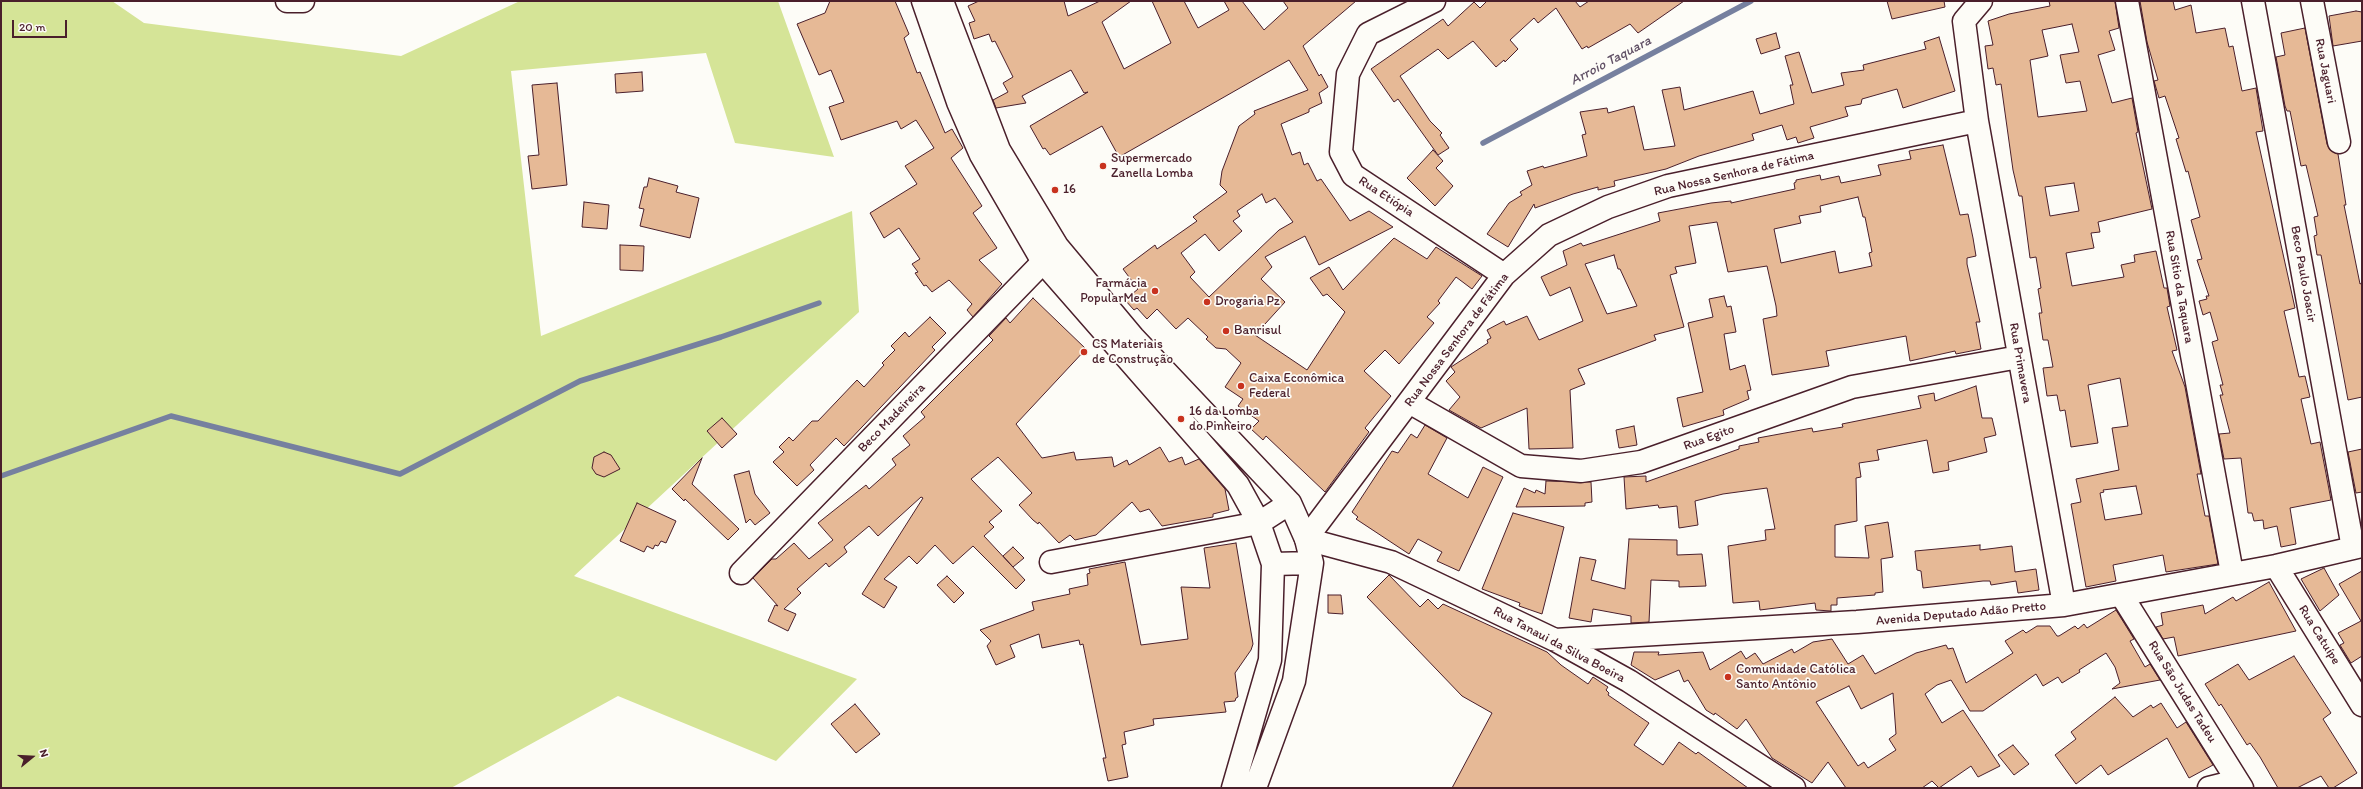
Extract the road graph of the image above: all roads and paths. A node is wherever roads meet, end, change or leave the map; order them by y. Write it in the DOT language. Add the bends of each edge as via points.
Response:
graph roads {
  1 [pos="287,1"];
  2 [pos="303,1"];
  3 [pos="923,1"];
  4 [pos="942,1"];
  5 [pos="1434,1"];
  6 [pos="1981,1"];
  7 [pos="2127,1"];
  8 [pos="2253,1"];
  9 [pos="2312,1"];
  10 [pos="1977,121"];
  11 [pos="2339,142"];
  12 [pos="1043,262"];
  13 [pos="1504,275"];
  14 [pos="2019,357"];
  15 [pos="1409,402"];
  16 [pos="1290,503"];
  17 [pos="1259,523"];
  18 [pos="1306,538"];
  19 [pos="2357,547"];
  20 [pos="1051,562"];
  21 [pos="1312,563"];
  22 [pos="1272,564"];
  23 [pos="2276,566"];
  24 [pos="2232,573"];
  25 [pos="742,574"];
  26 [pos="2122,596"];
  27 [pos="2064,605"];
  28 [pos="1555,640"];
  29 [pos="2362,705"];
  30 [pos="2239,784"];
  31 [pos="1233,788"];
  32 [pos="1255,788"];
  33 [pos="1794,788"];
  34 [pos="2210,788"];
  1 -- 2 [label="street"];
  3 -- 12 [label="street" via="958,102 981,155"];
  4 -- 16 [label="street" via="999,150 1057,246 1133,337"];
  5 -- 13 [label="street, Rua Etiópia" via="1368,34 1348,74 1341,152 1353,175"];
  6 -- 10 [label="street, Rua Primavera" via="1964,21"];
  7 -- 24 [label="street, Rua Sítio da Taquara"];
  8 -- 19 [label="street, Beco Paulo Joacir"];
  9 -- 11 [label="street, Rua Jaguari"];
  10 -- 13 [label="street, Rua Nossa Senhora de Fátima" via="1668,186 1608,208 1549,235"];
  10 -- 14 [label="street, Rua Primavera"];
  12 -- 17 [label="street" via="1238,485"];
  12 -- 25 [label="street, Beco Madeireira"];
  13 -- 15 [label="street, Rua Nossa Senhora de Fátima"];
  14 -- 15 [label="street, Rua Egito" via="1852,387 1641,462 1581,471 1521,466"];
  14 -- 27 [label="street, Rua Primavera"];
  15 -- 18 [label="street, Rua Nossa Senhora de Fátima"];
  16 -- 17 [label="street"];
  16 -- 18 [label="street"];
  17 -- 20 [label="street"];
  17 -- 22 [label="street"];
  18 -- 21 [label="street"];
  18 -- 28 [label="street, Rua Tanaui da Silva Boeira" via="1391,562"];
  19 -- 23 [label="street, Avenida Deputado Adão Pretto"];
  21 -- 22 [label="street"];
  21 -- 32 [label="street" via="1294,681"];
  22 -- 31 [label="street" via="1270,660"];
  23 -- 24 [label="street, Avenida Deputado Adão Pretto"];
  23 -- 29 [label="street, Rua Catuípe"];
  24 -- 26 [label="street, Avenida Deputado Adão Pretto"];
  26 -- 27 [label="street, Avenida Deputado Adão Pretto"];
  26 -- 30 [label="street, Rua São Judas Tadeu"];
  27 -- 28 [label="street, Avenida Deputado Adão Pretto" via="1857,622"];
  28 -- 33 [label="street, Rua Tanaui da Silva Boeira" via="1629,681"];
  30 -- 34 [label="street"];
}
